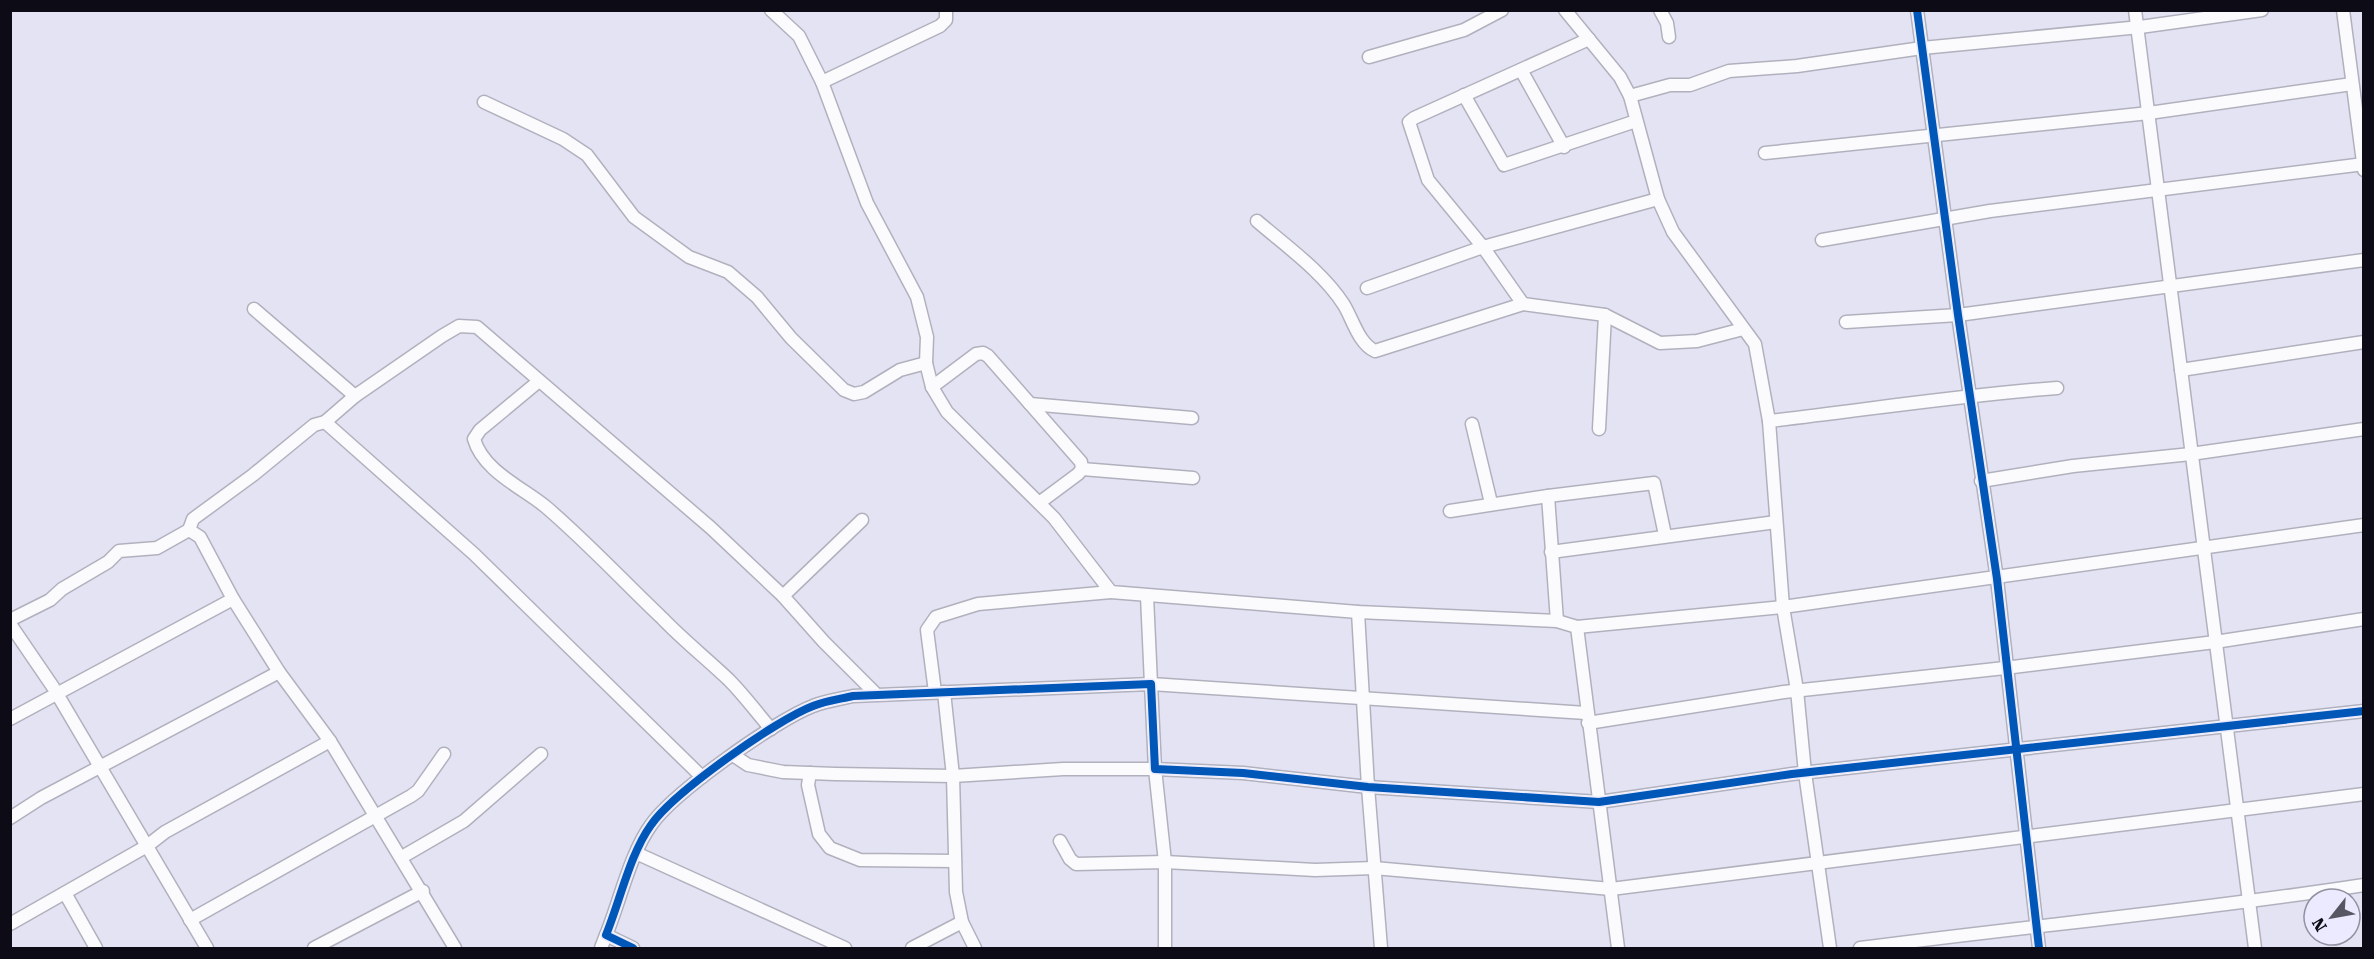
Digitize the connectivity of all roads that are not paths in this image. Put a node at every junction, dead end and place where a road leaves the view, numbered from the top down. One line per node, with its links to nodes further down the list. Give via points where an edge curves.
1 (771, 10): 16 (street, via 799,36)
2 (946, 10): 16 (street, via 946,20 940,26)
3 (1502, 10): 14 (street, via 1464,30)
4 (1565, 10): 12 (street)
5 (1660, 10): 11 (street)
6 (1917, 10): 13 (street)
7 (2134, 10): 10 (street)
8 (2262, 10): 10 (street)
9 (2343, 10): 17 (street)
10 (2137, 28): 13 (street); 21 (street)
11 (1669, 37)
12 (1588, 39): 15 (street); 19 (street, via 1620,77)
13 (1922, 48): 19 (street, via 1797,66 1729,71 1690,85 1670,85); 23 (street)
14 (1369, 57)
15 (1521, 69): 18 (street); 24 (street)
16 (822, 82): 44 (street, via 867,203 916,297 927,337)
17 (2352, 84): 21 (street); 26 (street)
18 (1464, 95): 24 (street, via 1504,165); 33 (street, via 1409,122 1428,180)
19 (1630, 96): 22 (street)
20 (484, 102): 44 (street, via 587,155 634,217 689,257 728,272 757,297 791,338 844,390 864,392 900,370)
21 (2149, 113): 23 (street); 28 (street)
22 (1636, 121): 24 (street); 29 (street)
23 (1934, 136): 25 (street); 30 (street)
24 (1564, 147)
25 (1766, 153)
26 (2363, 164): 27 (street); 28 (street)
27 (2364, 170)
28 (2158, 190): 30 (street); 35 (street)
29 (1658, 200): 33 (street); 42 (street, via 1673,232)
30 (1945, 218): 32 (street); 40 (street)
31 (1257, 221): 37 (street, via 1313,270 1343,304 1364,344 1375,351)
32 (1822, 240)
33 (1482, 248): 36 (street); 37 (street)
34 (2364, 260): 35 (street)
35 (2170, 285): 40 (street); 45 (street)
36 (1367, 288)
37 (1523, 304): 39 (street)
38 (254, 309): 50 (street)
39 (1605, 315): 42 (street, via 1660,343 1697,340); 56 (street)
40 (1958, 315): 41 (street); 49 (street)
41 (1846, 322)
42 (1743, 328): 53 (street, via 1755,344)
43 (2364, 342): 45 (street)
44 (926, 363): 47 (street)
45 (2181, 370): 58 (street)
46 (539, 381): 50 (street, via 477,327 459,326); 75 (street, via 711,528); 97 (street, via 480,430 474,439 476,447 506,478 609,563 662,619 731,682)
47 (932, 387): 51 (street, via 982,353); 63 (street, via 947,412)
48 (2057, 388): 49 (street)
49 (1971, 395): 53 (street); 61 (street)
50 (355, 396): 54 (street)
51 (1030, 404): 52 (street); 59 (street)
52 (1192, 418)
53 (1769, 421): 67 (street)
54 (325, 422): 69 (street, via 314,425 193,519); 108 (street, via 474,554)
55 (1472, 424): 64 (street)
56 (1599, 429)
57 (2364, 429): 58 (street)
58 (2191, 454): 61 (street, via 2073,466); 71 (street)
59 (1082, 469): 60 (street); 63 (street)
60 (1193, 478)
61 (1981, 481): 73 (street)
62 (1548, 496): 64 (street); 70 (street, via 1654,483); 72 (street)
63 (1039, 503): 74 (street)
64 (1491, 503): 65 (street)
65 (1450, 511)
66 (862, 520): 75 (street)
67 (1776, 522): 70 (street); 78 (street)
68 (2364, 525): 71 (street)
69 (189, 530): 77 (street, via 200,537); 82 (street, via 157,548 119,551 50,600)
70 (1665, 535): 72 (street)
71 (2203, 547): 73 (street); 84 (street)
72 (1551, 552): 81 (street)
73 (1997, 579): 78 (street); 85 (street)
74 (1112, 592): 76 (street); 90 (street, via 978,604 936,617 927,630)
75 (783, 596): 91 (street)
76 (1147, 596): 79 (street); 87 (street)
77 (233, 599): 86 (street); 89 (street)
78 (1784, 607): 83 (street); 88 (street)
79 (1358, 612): 81 (street); 92 (street)
80 (2364, 619): 84 (street)
81 (1557, 621): 83 (street)
82 (10, 622): 89 (street)
83 (1576, 627): 94 (street)
84 (2214, 642): 85 (street); 96 (street)
85 (2006, 668): 88 (street); 99 (street)
86 (279, 672): 98 (street); 103 (street)
87 (1151, 684): 90 (street); 92 (street); 104 (street)
88 (1797, 690): 94 (street); 106 (street)
89 (56, 692): 95 (street); 103 (street)
90 (940, 692): 91 (street); 107 (street)
91 (876, 694): 97 (street, via 812,706)
92 (1362, 697): 94 (street); 109 (street)
93 (2364, 711): 96 (street)
94 (1587, 718): 111 (street)
95 (10, 719)
96 (2225, 727): 99 (street); 112 (street)
97 (771, 729): 102 (street)
98 (330, 741): 113 (street); 117 (street, via 165,831)
99 (2017, 751): 106 (street); 115 (street)
100 (444, 754): 113 (street, via 418,791)
101 (541, 754): 119 (street, via 464,821)
102 (733, 755): 105 (street, via 748,765); 108 (street)
103 (101, 767): 114 (street); 117 (street)
104 (1155, 769): 107 (street, via 1063,769); 109 (street, via 1244,773); 121 (street)
105 (810, 773): 107 (street); 120 (street, via 808,785 819,834 830,848 860,860)
106 (1805, 773): 111 (street); 122 (street)
107 (953, 776): 120 (street)
108 (702, 777): 118 (street, via 652,823)
109 (1368, 787): 111 (street); 123 (street)
110 (2364, 794): 112 (street)
111 (1599, 802): 125 (street)
112 (2236, 810): 115 (street); 128 (street)
113 (377, 817): 119 (street); 129 (street)
114 (10, 818)
115 (2026, 835): 122 (street); 132 (street)
116 (1060, 841): 121 (street, via 1076,864)
117 (147, 846): 127 (street); 129 (street)
118 (636, 853): 133 (street); 140 (street)
119 (402, 857): 126 (street)
120 (955, 861): 130 (street)
121 (1165, 862): 123 (street, via 1315,870); 143 (street)
122 (1819, 863): 125 (street); 146 (street)
123 (1374, 868): 125 (street); 144 (street)
124 (2364, 885): 128 (street)
125 (1611, 889): 145 (street)
126 (423, 891): 136 (street); 137 (street)
127 (65, 893): 131 (street); 134 (street)
128 (2248, 903): 132 (street); 149 (street)
129 (190, 920): 135 (street)
130 (962, 922): 141 (street); 142 (street)
131 (10, 924)
132 (2036, 925): 147 (street); 148 (street)
133 (606, 935): 138 (street); 139 (street)
134 (96, 948)
135 (207, 948)
136 (314, 948)
137 (455, 948)
138 (601, 948)
139 (633, 948)
140 (845, 948)
141 (912, 948)
142 (975, 948)
143 (1165, 948)
144 (1381, 948)
145 (1618, 948)
146 (1830, 948)
147 (1860, 948)
148 (2039, 948)
149 (2255, 948)

